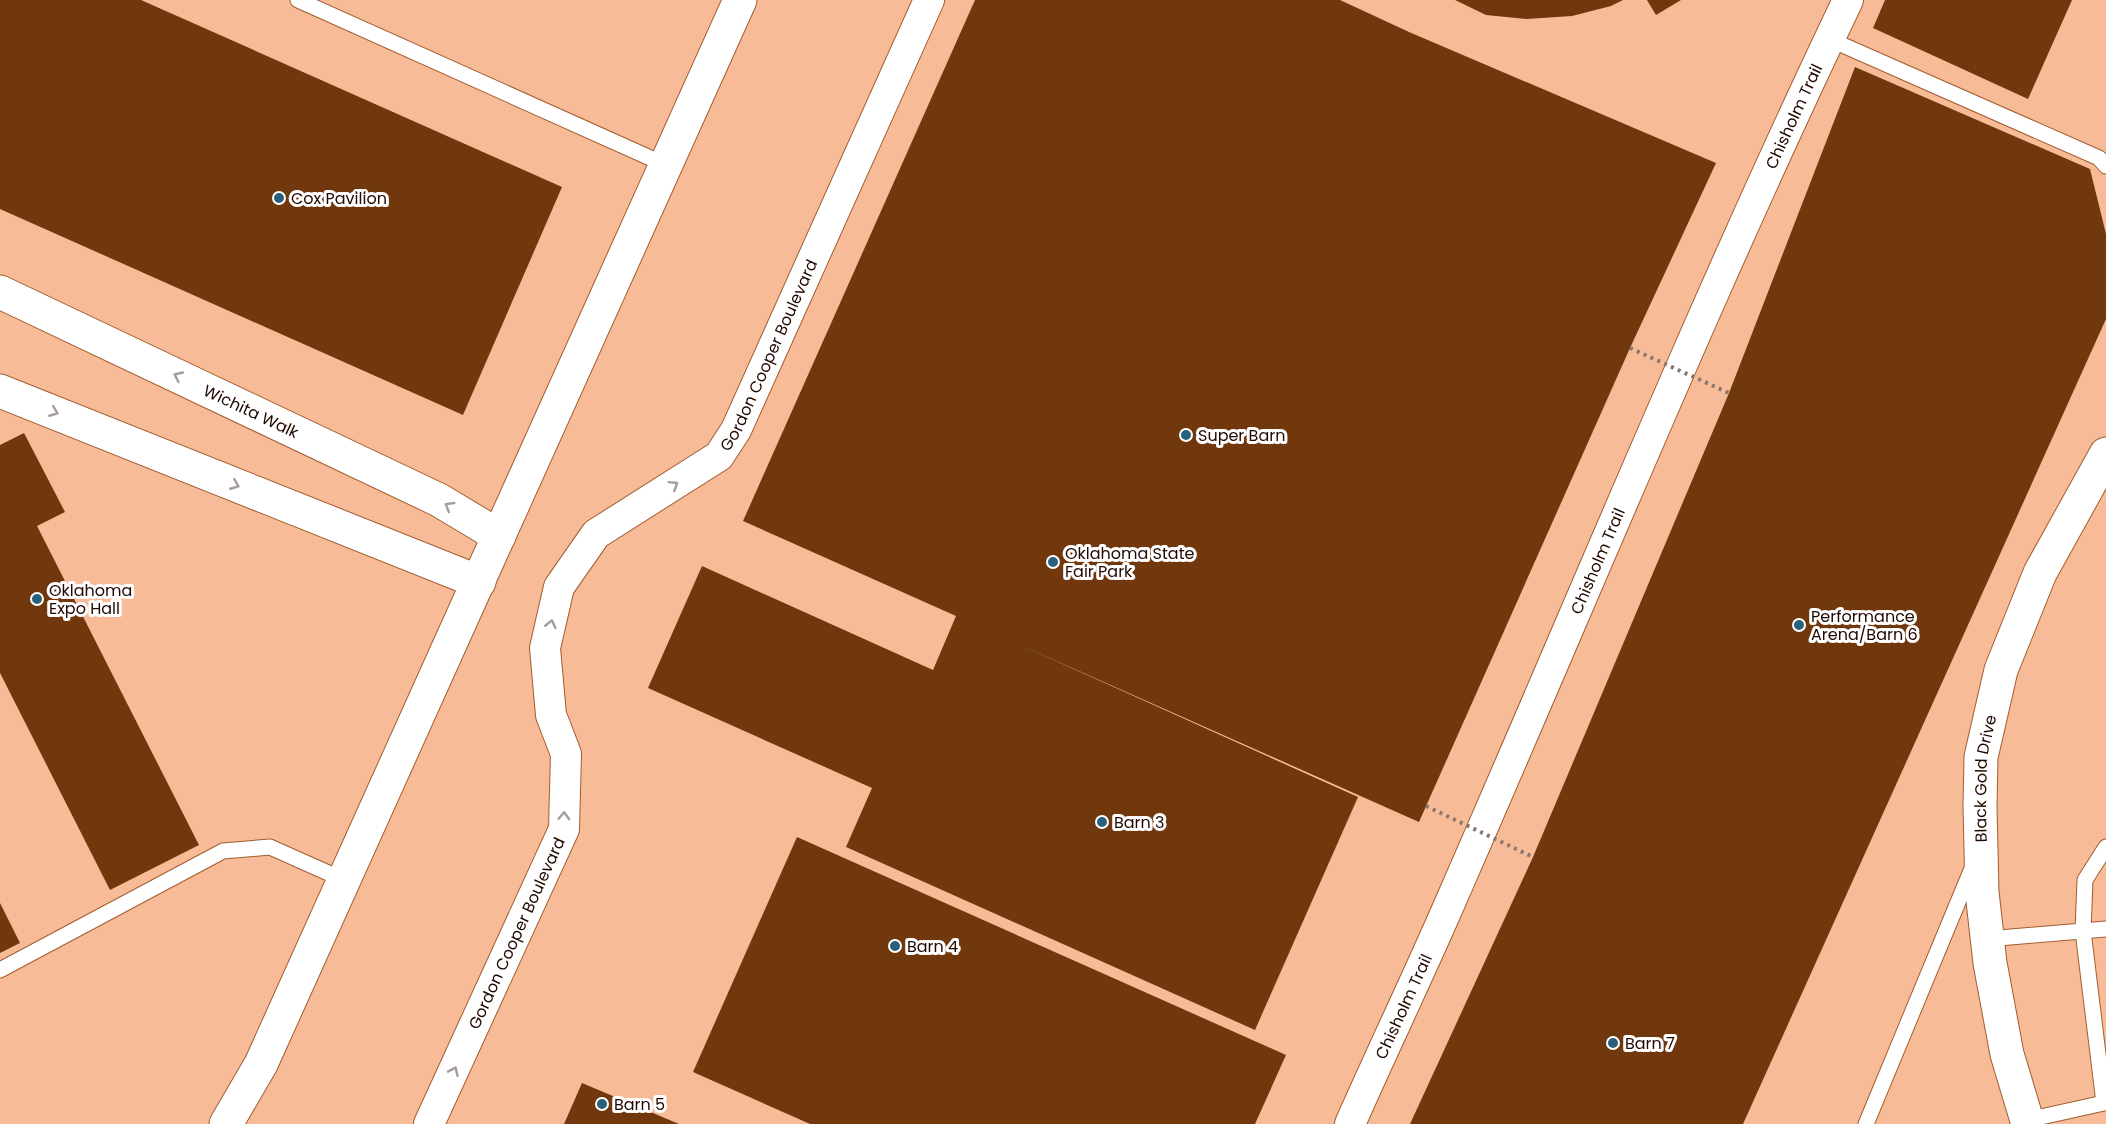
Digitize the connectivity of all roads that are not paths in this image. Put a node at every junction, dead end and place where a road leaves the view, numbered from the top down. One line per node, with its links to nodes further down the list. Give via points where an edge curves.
1 (298, 0): 6 (lane)
2 (740, 0): 6 (street)
3 (929, 0): 22 (street, Gordon Cooper Boulevard, one-way to 3, via 564,829 566,754 551,715 545,648 559,586 596,534 719,456 730,439)
4 (1848, 0): 5 (street, Chisholm Trail)
5 (1829, 39): 7 (lane, via 2099,158); 23 (street, Chisholm Trail)
6 (666, 165): 11 (street)
7 (2106, 166)
8 (0, 292): 11 (street, Wichita Walk, one-way to 8, via 440,500)
9 (0, 391): 12 (street, one-way to 12)
10 (2106, 453): 13 (street, Black Gold Drive, via 2040,573 2001,670 1981,757)
11 (499, 536): 12 (street)
12 (479, 582): 15 (street)
13 (1981, 847): 18 (street, Black Gold Drive); 24 (lane)
14 (2106, 848): 17 (lane, via 2085,880)
15 (344, 880): 19 (lane, via 270,847 223,851); 21 (street, via 261,1064)
16 (2106, 929): 17 (lane)
17 (2083, 931): 18 (lane); 20 (lane, via 2104,1103)
18 (1988, 939): 20 (street, Black Gold Drive, via 2007,1054)
19 (0, 970)
20 (2027, 1122)
21 (226, 1124)
22 (429, 1124)
23 (1350, 1124)
24 (1866, 1124)

